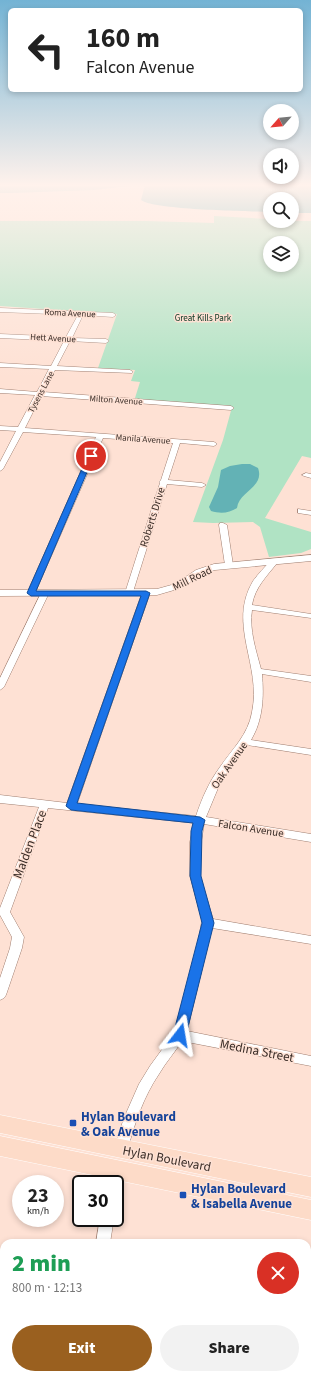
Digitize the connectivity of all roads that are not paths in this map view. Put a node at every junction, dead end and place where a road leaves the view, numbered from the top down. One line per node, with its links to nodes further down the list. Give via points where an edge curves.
1 (0, 309): 2 (street, Roma Avenue)
2 (81, 314): 3 (street, Roma Avenue); 5 (street, Tysens Lane)
3 (113, 315)
4 (0, 336): 5 (street, Hett Avenue)
5 (68, 339): 6 (street, Hett Avenue); 8 (street, Tysens Lane)
6 (106, 342)
7 (0, 365): 8 (street)
8 (54, 368): 9 (street); 11 (street, Tysens Lane)
9 (130, 372)
10 (0, 391): 11 (street, Milton Avenue)
11 (40, 394): 12 (street, Milton Avenue); 14 (street, Tysens Lane)
12 (231, 408)
13 (0, 428): 14 (street, Manila Avenue)
14 (21, 430): 15 (street, Manila Avenue); 18 (street, Tysens Lane)
15 (100, 436): 16 (street, Manila Avenue); 28 (street)
16 (177, 442): 17 (street, Manila Avenue); 19 (street, Roberts Drive)
17 (214, 444)
18 (0, 467)
19 (163, 482): 20 (street); 31 (street, Roberts Drive)
20 (202, 485)
21 (301, 511): 22 (street)
22 (311, 513)
23 (223, 525): 26 (street)
24 (309, 558): 25 (street, Mill Road)
25 (274, 562): 26 (street, Mill Road); 32 (street, Oak Avenue, via 257,582)
26 (228, 565): 30 (street, Mill Road, via 206,569 178,586)
27 (0, 593): 28 (street, Mill Road)
28 (31, 593): 29 (street, Mill Road)
29 (45, 593): 31 (street, Mill Road); 36 (street)
30 (146, 593): 31 (street, Mill Road); 41 (street)
31 (129, 594)
32 (247, 607): 33 (street); 34 (street, Oak Avenue, via 246,631)
33 (311, 616)
34 (257, 671): 35 (street); 37 (street, Oak Avenue, via 257,710)
35 (311, 678)
36 (0, 687)
37 (246, 742): 38 (street); 42 (street, Oak Avenue, via 214,784)
38 (311, 752)
39 (0, 799): 40 (street, Falcon Avenue)
40 (44, 803): 41 (street, Falcon Avenue); 44 (street, Malden Place)
41 (71, 806): 42 (street, Falcon Avenue)
42 (200, 820): 43 (street, Falcon Avenue); 45 (street, Oak Avenue, via 196,831 196,876)
43 (311, 838)
44 (2, 912): 47 (street, Malden Place, via 18,937)
45 (208, 923): 46 (street); 48 (street, Oak Avenue)
46 (311, 940)
47 (0, 996)
48 (180, 1035): 49 (street, Medina Street); 52 (street, Oak Avenue, via 153,1072 140,1096 126,1128)
49 (311, 1060)
50 (0, 1124): 52 (main road, Hylan Boulevard)
51 (0, 1146): 53 (main road, Hylan Boulevard)
52 (121, 1148): 55 (main road, Hylan Boulevard)
53 (109, 1175)
54 (124, 1178): 56 (main road, Hylan Boulevard)
55 (311, 1187)
56 (311, 1210)
57 (105, 1227): 58 (street)
58 (103, 1239)

